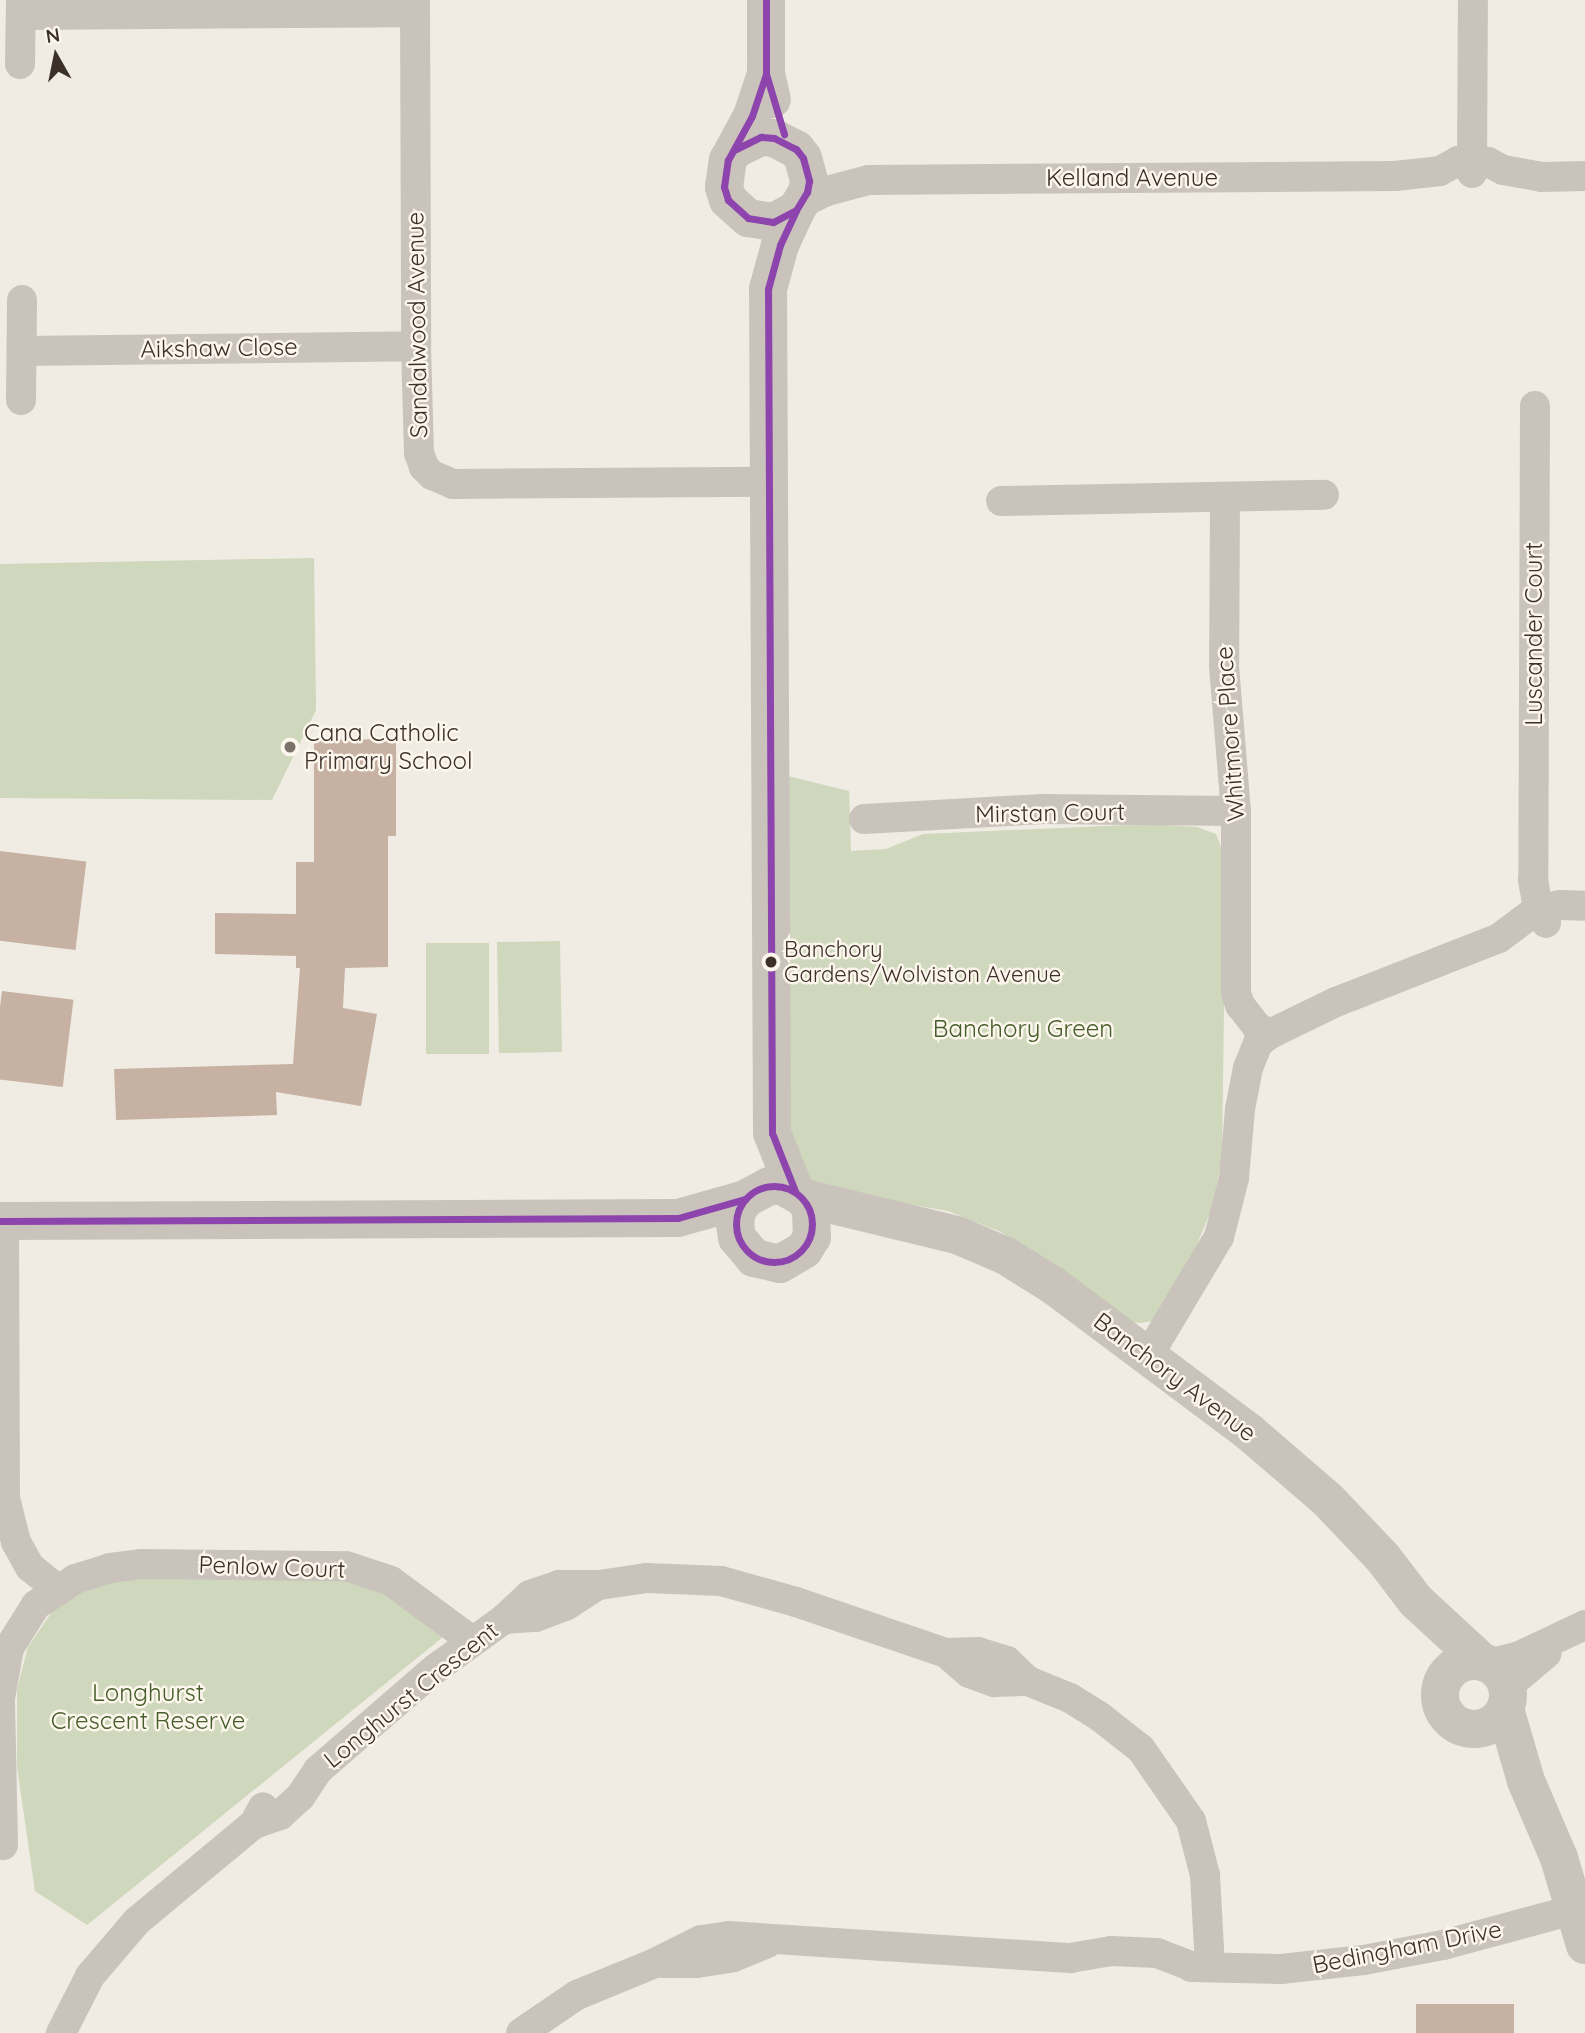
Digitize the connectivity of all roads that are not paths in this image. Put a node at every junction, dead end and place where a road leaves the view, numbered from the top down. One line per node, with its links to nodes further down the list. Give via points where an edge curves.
1 (766, 0): 6 (street)
2 (1473, 0): 9 (street)
3 (415, 6): 4 (street); 16 (street, Sandalwood Avenue)
4 (21, 8): 5 (street)
5 (20, 64)
6 (766, 74): 7 (street, via 776,114); 8 (street)
7 (792, 145): 8 (street, via 761,137); 11 (street, Kelland Avenue, via 828,169); 12 (street, via 803,158 809,181)
8 (736, 149): 13 (street, via 723,173 724,187)
9 (1472, 166): 10 (street, via 1502,185 1541,177); 11 (street, Kelland Avenue, via 1443,184 1421,185 1395,176)
10 (1585, 176)
11 (869, 180): 12 (street, Kelland Avenue, via 827,191)
12 (799, 207): 13 (street, via 785,218 760,222); 14 (street, via 780,245)
13 (737, 211): 14 (street, via 755,245)
14 (768, 289): 20 (street)
15 (22, 300): 17 (street)
16 (416, 346): 17 (street, Aikshaw Close); 20 (street, Sandalwood Avenue, via 419,453 424,467 441,480 453,484)
17 (22, 351): 18 (street)
18 (21, 400)
19 (1535, 406): 27 (street, Luscander Court, via 1533,880)
20 (770, 482): 30 (street)
21 (1325, 495): 22 (street)
22 (1225, 497): 23 (street); 24 (street, Whitmore Place, via 1224,666)
23 (1001, 501)
24 (1236, 811): 25 (street, Mirstan Court, via 1043,809); 29 (street, Whitmore Place, via 1235,972)
25 (864, 817)
26 (1585, 906): 27 (street)
27 (1545, 913): 28 (street); 29 (street, via 1505,948 1458,956)
28 (1585, 919)
29 (1264, 1027): 38 (street, via 1252,1054 1240,1109 1234,1178 1219,1237)
30 (772, 1133): 31 (street); 32 (street)
31 (799, 1195): 32 (street, via 782,1186 768,1186); 34 (street, Banchory Avenue); 37 (street, via 814,1223)
32 (747, 1196): 33 (street); 36 (street, via 735,1224)
33 (678, 1218): 35 (street); 36 (street)
34 (890, 1220): 37 (street); 38 (street, Banchory Avenue, via 957,1235 1006,1256)
35 (2, 1221): 39 (street, via 5,1498 16,1542 30,1567)
36 (744, 1250): 37 (street, via 754,1258 780,1264)
37 (804, 1251)
38 (1148, 1356): 40 (street, Banchory Avenue, via 1249,1432 1328,1500)
39 (58, 1590): 42 (street, Penlow Court, via 75,1579 110,1568 141,1564 346,1566 391,1581); 47 (street, Penlow Court, via 36,1605 9,1648 0,1698)
40 (1416, 1601): 43 (street, Banchory Avenue); 44 (street, Banchory Avenue)
41 (1580, 1628): 43 (street)
42 (471, 1640): 50 (street, Longhurst Crescent, via 504,1619 536,1617 567,1605 598,1585 647,1578 721,1581 946,1653 969,1673 995,1682 1028,1681 1070,1698 1141,1749 1191,1821 1205,1875); 51 (street, Longhurst Crescent, via 318,1770 288,1783 267,1799 254,1824 137,1921 90,1976)
43 (1496, 1680): 44 (street, via 1472,1661 1454,1668); 45 (street, via 1490,1726); 46 (street)
44 (1443, 1683): 45 (street, via 1445,1712)
45 (1468, 1729): 46 (street)
46 (1526, 1781): 48 (street)
47 (3, 1845)
48 (1576, 1909): 49 (street); 50 (street, Bedingham Drive, via 1443,1945 1364,1960 1281,1969)
49 (1585, 1945)
50 (1202, 1967): 52 (street, Bedingham Drive, via 1157,1974 1111,1972 1070,1958 772,1941 733,1957 655,1963 577,1995)
51 (61, 2033)
52 (521, 2033)

